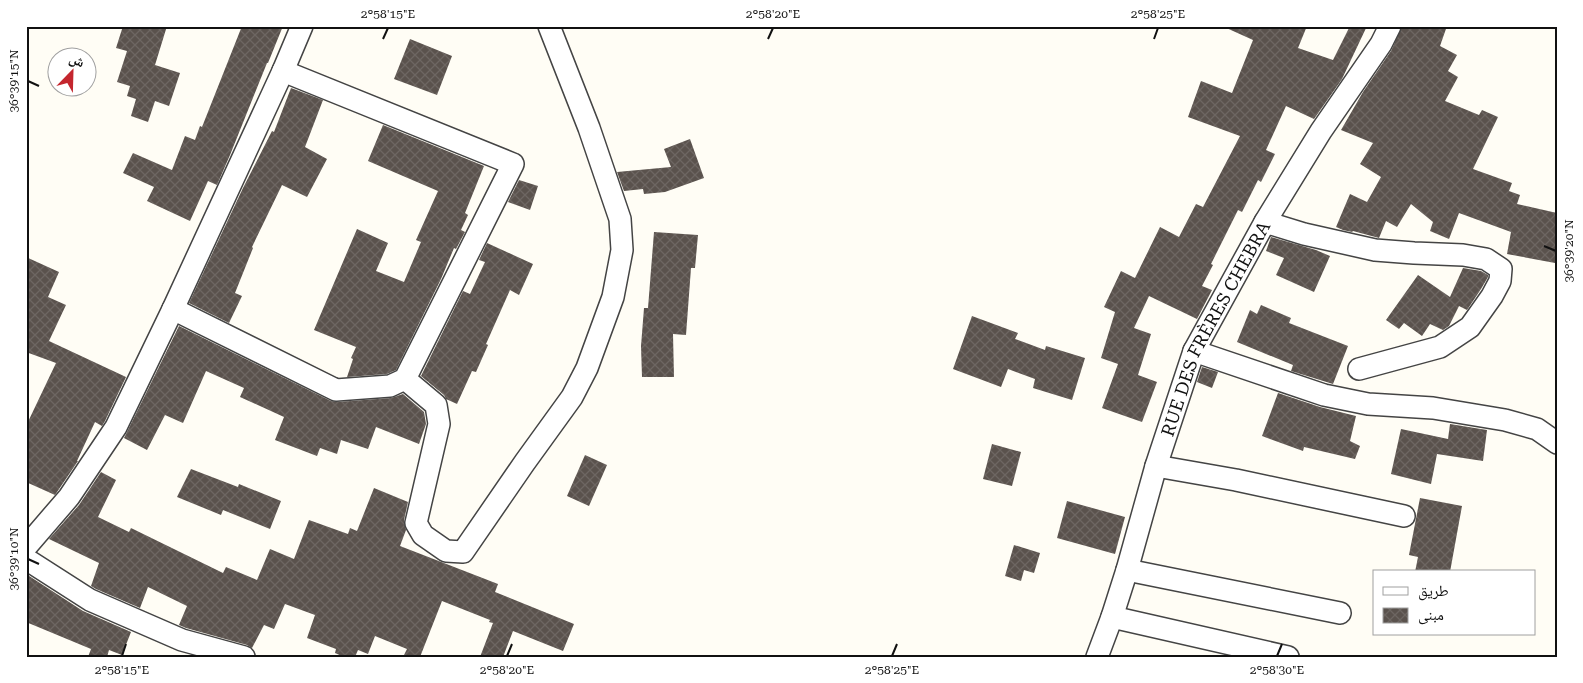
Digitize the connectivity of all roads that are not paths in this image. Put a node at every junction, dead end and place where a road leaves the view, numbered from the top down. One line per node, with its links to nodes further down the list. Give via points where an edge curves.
1 (302, 26): 4 (street)
2 (549, 26): 9 (street, via 620,219 622,250 613,297 587,368 572,397 463,552 446,551 423,534 416,523 439,424 436,405)
3 (1390, 26): 5 (street, RUE DES FRÈRES CHEBRA)
4 (283, 71): 6 (street); 9 (street, via 513,164)
5 (1265, 222): 7 (street, RUE DES FRÈRES CHEBRA); 8 (street, via 1375,250 1486,259 1501,269 1500,281 1492,296 1470,327 1440,347)
6 (173, 309): 9 (street, via 336,390 390,386); 13 (street, via 116,426 69,497)
7 (1194, 351): 10 (street, via 1324,395 1368,404 1433,408 1505,420 1537,429); 11 (street, RUE DES FRÈRES CHEBRA)
8 (1359, 369)
9 (405, 379)
10 (1557, 443)
11 (1156, 466): 12 (street); 15 (street, RUE DES FRÈRES CHEBRA)
12 (1404, 516)
13 (26, 547)
14 (26, 559): 18 (street, via 90,600 182,640)
15 (1127, 570): 16 (street); 17 (street, RUE DES FRÈRES CHEBRA)
16 (1340, 614)
17 (1112, 617): 19 (street, RUE DES FRÈRES CHEBRA); 20 (street)
18 (244, 657)
19 (1097, 657)
20 (1288, 657)

